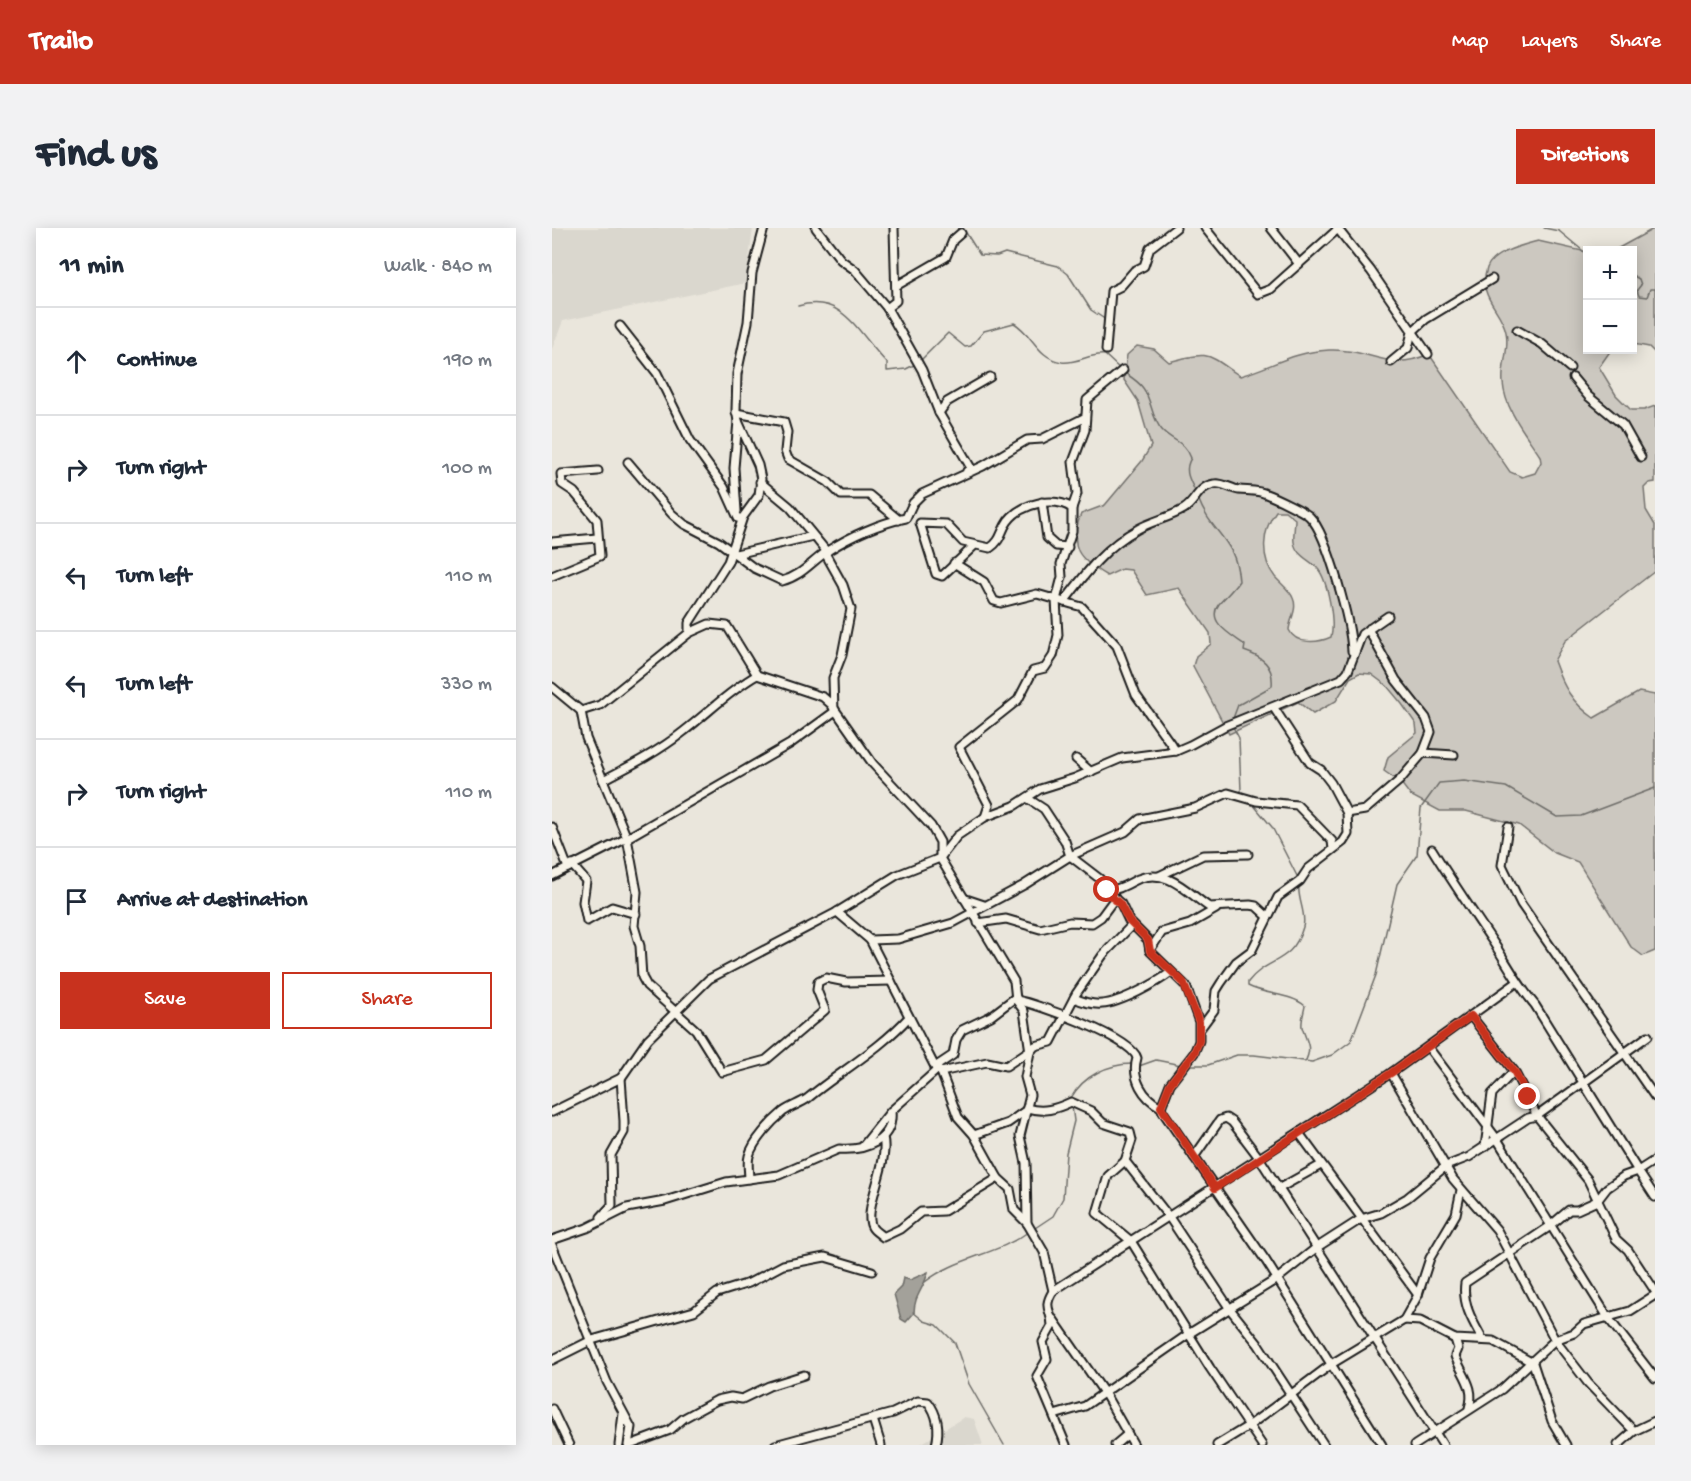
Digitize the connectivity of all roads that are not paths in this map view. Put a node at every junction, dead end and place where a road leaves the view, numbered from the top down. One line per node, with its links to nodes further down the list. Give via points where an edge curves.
1 (764, 228): 23 (street, via 752,273)
2 (816, 228): 12 (street)
3 (894, 228): 11 (street)
4 (1176, 228): 16 (street, via 1149,248 1141,268 1111,291)
5 (1205, 228): 9 (street, via 1244,274 1255,294 1271,288)
6 (1271, 228): 9 (street)
7 (1338, 229): 9 (street); 15 (street)
8 (961, 233): 11 (street, via 953,240 946,257)
9 (1299, 264)
10 (1492, 279): 15 (street, via 1426,319)
11 (896, 286): 12 (street, via 896,301)
12 (887, 308): 24 (street, via 922,370)
13 (620, 326): 34 (street, via 657,373 690,440 724,487)
14 (1517, 330): 19 (street, via 1542,344)
15 (1412, 332): 17 (street); 18 (street, via 1408,348)
16 (1106, 350)
17 (1428, 354)
18 (1391, 363)
19 (1570, 368)
20 (1123, 370): 25 (street, via 1087,400)
21 (990, 377): 24 (street, via 947,402)
22 (1573, 378): 27 (street, via 1623,425)
23 (736, 413): 26 (street); 35 (street, via 784,422 788,459 828,482 841,495 869,495)
24 (939, 413): 32 (street, via 971,468)
25 (1084, 418): 32 (street, via 1042,439 1027,440 922,494); 33 (street, via 1085,430 1073,462 1077,494)
26 (738, 421): 30 (street, via 755,454); 34 (street, via 734,468)
27 (1641, 457)
28 (628, 462): 43 (street, via 672,514)
29 (598, 471): 38 (street, via 561,474 562,484 580,498 597,520)
30 (760, 482): 36 (street, via 759,495); 37 (street, via 790,507)
31 (1041, 502): 33 (street, via 1064,503); 40 (street, via 1026,507 1008,521 1000,541 990,548); 41 (street, via 1047,538 1056,546)
32 (913, 503): 35 (street, via 906,518)
33 (1072, 508): 41 (street)
34 (738, 518): 36 (street)
35 (898, 520): 42 (street, via 849,538)
36 (738, 528): 43 (street)
37 (813, 536): 42 (street); 43 (street)
38 (597, 538): 39 (street); 45 (street, via 600,556)
39 (552, 542)
40 (974, 546): 44 (street); 44 (street, via 963,543 946,524 920,523 936,574 947,574)
41 (1068, 547): 46 (street, via 1061,564)
42 (826, 552): 43 (street, via 806,570 782,581); 56 (street, via 851,609 833,678)
43 (734, 553): 50 (street, via 689,623)
44 (954, 563): 46 (street, via 984,582 994,601 1001,603 1037,594)
45 (552, 576)
46 (1056, 600): 47 (street); 65 (street, via 1058,635 1053,656 1045,668 1033,671 1018,700 959,747 989,805)
47 (1064, 602): 51 (street, via 1090,567 1112,547 1138,529 1186,508 1196,493 1218,483 1234,490 1265,493 1311,518 1322,537 1345,611 1352,637); 57 (street, via 1082,607 1117,646 1136,695)
48 (1388, 616): 49 (street)
49 (1368, 629): 51 (street, via 1357,642); 58 (street, via 1382,658 1430,724)
50 (689, 633): 52 (street, via 709,624 727,626); 55 (street, via 600,705)
51 (1352, 657): 54 (street, via 1341,679)
52 (757, 675): 56 (street, via 823,698); 62 (street, via 730,690 662,747)
53 (552, 687): 55 (street)
54 (1274, 708): 57 (street, via 1225,726); 64 (street, via 1310,763 1332,783)
55 (581, 711): 62 (street, via 586,738)
56 (834, 712): 68 (street, via 808,733); 73 (street, via 873,764 931,826 940,842)
57 (1176, 751): 61 (street, via 1122,758)
58 (1423, 753): 59 (street); 64 (street, via 1409,772 1373,804 1360,812)
59 (1454, 755)
60 (1076, 759): 61 (street)
61 (1091, 772): 63 (street, via 1040,789)
62 (603, 780): 68 (street)
63 (1027, 798): 65 (street, via 1002,813); 72 (street, via 1044,809)
64 (1347, 813): 69 (street, via 1348,834)
65 (985, 817): 73 (street, via 957,836)
66 (1508, 826): 103 (street, via 1502,866 1532,920)
67 (552, 827): 74 (street)
68 (627, 838): 74 (street); 84 (street, via 638,892)
69 (1333, 849): 72 (street, via 1332,841 1298,806 1228,794 1195,808 1140,819 1125,832); 85 (street, via 1278,897)
70 (1432, 849): 92 (street)
71 (1248, 854): 76 (street, via 1203,855)
72 (1070, 856): 77 (street, via 1100,879); 80 (street)
73 (940, 858): 78 (street); 82 (street, via 897,875)
74 (570, 867): 75 (street); 84 (street, via 586,881 583,902 587,921 612,907)
75 (552, 876)
76 (1159, 876): 77 (street, via 1142,878 1113,890); 81 (street, via 1186,886 1203,903)
77 (1102, 888): 79 (street)
78 (963, 898): 80 (street); 83 (street)
79 (1115, 898): 86 (street, via 1092,923 1070,922 1040,929 1006,920); 87 (street)
80 (984, 904): 83 (street)
81 (1216, 909): 85 (street, via 1250,905); 89 (street, via 1190,924 1162,932)
82 (837, 912): 88 (street); 95 (street, via 717,974 697,988)
83 (971, 912): 86 (street); 88 (street, via 944,926 898,939)
84 (636, 914): 95 (street, via 634,926 642,978)
85 (1267, 916): 99 (street, via 1252,950 1236,962 1216,991 1214,1010)
86 (978, 923): 94 (street, via 1014,981)
87 (1132, 925): 89 (street, via 1148,940); 93 (street, via 1103,955)
88 (870, 940): 91 (street)
89 (1150, 951): 90 (street)
90 (1171, 972): 93 (street, via 1108,1003 1092,1004); 99 (street, via 1186,986 1199,1022)
91 (891, 981): 95 (street, via 846,982 826,978 818,982 825,1010 766,1060 722,1072 696,1030); 98 (street)
92 (1516, 983): 97 (street); 108 (street, via 1535,1005)
93 (1074, 998): 96 (street)
94 (1016, 999): 96 (street); 102 (street, via 1024,1011); 104 (street, via 962,1030 953,1055)
95 (675, 1013): 107 (street, via 641,1047)
96 (1063, 1016): 102 (street, via 1051,1042); 110 (street, via 1115,1037 1136,1051 1140,1087 1151,1102)
97 (1471, 1016): 101 (street); 105 (street)
98 (909, 1017): 104 (street); 130 (street, via 806,1100 784,1111 749,1155)
99 (1198, 1032): 110 (street, via 1194,1053 1170,1084)
100 (1648, 1036): 103 (street)
101 (1428, 1047): 106 (street); 115 (street)
102 (1030, 1051): 104 (street, via 1006,1066 987,1062); 111 (street, via 1026,1072 1030,1095)
103 (1624, 1052): 108 (street); 109 (street)
104 (938, 1070): 113 (street); 117 (street, via 958,1117)
105 (1514, 1071): 114 (street); 115 (street, via 1492,1094)
106 (1391, 1073): 116 (street); 127 (street)
107 (621, 1078): 112 (street); 138 (street, via 624,1121 621,1138 611,1155 612,1206)
108 (1582, 1081): 114 (street); 128 (street)
109 (1655, 1097)
110 (1161, 1107): 122 (street)
111 (1026, 1109): 117 (street, via 1008,1123); 125 (street, via 1039,1111 1071,1102 1103,1123 1126,1129 1132,1140); 139 (street, via 1020,1136 1026,1163)
112 (552, 1110)
113 (891, 1111): 118 (street, via 892,1122); 120 (street)
114 (1537, 1116): 119 (street); 135 (street, via 1588,1180)
115 (1488, 1127): 119 (street); 121 (street)
116 (1299, 1133): 123 (street); 126 (street)
117 (974, 1135): 129 (street)
118 (883, 1137): 120 (street, via 878,1143); 129 (street, via 885,1158 870,1215 872,1227 883,1237 921,1212 944,1211)
119 (1497, 1139): 121 (street); 140 (street)
120 (863, 1146): 130 (street, via 823,1154 779,1176)
121 (1485, 1147): 127 (street)
122 (1194, 1157): 123 (street, via 1220,1120 1226,1118); 131 (street)
123 (1260, 1159): 131 (street); 132 (street)
124 (1655, 1160): 128 (street)
125 (1125, 1161): 136 (street); 142 (street, via 1108,1176 1097,1214)
126 (1322, 1165): 132 (street); 137 (street)
127 (1446, 1166): 133 (street); 137 (street, via 1407,1198)
128 (1638, 1172): 134 (street); 135 (street, via 1623,1176)
129 (998, 1178): 139 (street, via 1010,1190 1014,1210)
130 (749, 1179): 138 (street, via 627,1208)
131 (1215, 1188): 136 (street); 147 (street)
132 (1278, 1189): 144 (street)
133 (1461, 1190): 145 (street, via 1497,1230); 150 (street, via 1456,1214 1430,1258)
134 (1655, 1197)
135 (1597, 1201): 140 (street, via 1569,1210); 149 (street, via 1616,1239 1628,1250)
136 (1169, 1217): 142 (street); 151 (street)
137 (1361, 1219): 144 (street); 150 (street)
138 (595, 1223): 141 (street)
139 (1028, 1223): 148 (street, via 1044,1252)
140 (1549, 1227): 145 (street); 153 (street)
141 (552, 1240)
142 (1131, 1241): 148 (street); 155 (street)
143 (552, 1245): 160 (street)
144 (1316, 1248): 147 (street); 156 (street)
145 (1509, 1255): 158 (street, via 1465,1283 1463,1294 1468,1312); 159 (street)
146 (872, 1271): 160 (street, via 825,1257 784,1264 749,1283 717,1293 694,1311)
147 (1277, 1280): 151 (street); 162 (street)
148 (1053, 1291): 152 (street, via 1047,1300)
149 (1655, 1293): 153 (street, via 1630,1311)
150 (1418, 1295): 154 (street)
151 (1230, 1309): 155 (street); 166 (street)
152 (1047, 1310): 167 (street); 171 (street, via 1053,1326 1043,1342 1047,1359 1037,1376)
153 (1609, 1318): 159 (street, via 1584,1324 1574,1333); 165 (street)
154 (1404, 1320): 156 (street); 157 (street, via 1420,1322)
155 (1190, 1333): 167 (street); 174 (street)
156 (1374, 1338): 162 (street); 177 (street)
157 (1455, 1339): 158 (street); 168 (street, via 1455,1356 1471,1387)
158 (1483, 1340): 163 (street, via 1493,1341)
159 (1555, 1340): 163 (street); 175 (street, via 1588,1383)
160 (592, 1341): 161 (street); 170 (street)
161 (552, 1360)
162 (1333, 1363): 166 (street); 190 (street)
163 (1533, 1363): 168 (street, via 1502,1389); 193 (street, via 1552,1421)
164 (804, 1375): 180 (street, via 742,1399 717,1400 670,1430)
165 (1655, 1378)
166 (1290, 1393): 174 (street); 189 (street)
167 (1105, 1394): 171 (street, via 1074,1412); 176 (street)
168 (1469, 1408): 177 (street, via 1461,1418)
169 (552, 1409): 178 (street)
170 (623, 1414): 179 (street); 180 (street, via 631,1427)
171 (1054, 1415): 184 (street)
172 (873, 1419): 181 (street); 182 (street); 183 (street, via 918,1401 928,1402 935,1411 939,1433)
173 (1655, 1421): 175 (street)
174 (1250, 1425): 187 (street); 188 (street)
175 (1634, 1431): 194 (street)
176 (1128, 1434): 185 (street); 186 (street)
177 (1435, 1434): 191 (street); 192 (street)
178 (569, 1445)
179 (619, 1445)
180 (629, 1445)
181 (775, 1445)
182 (881, 1445)
183 (936, 1445)
184 (1066, 1445)
185 (1116, 1445)
186 (1134, 1445)
187 (1217, 1445)
188 (1263, 1445)
189 (1324, 1445)
190 (1382, 1445)
191 (1415, 1445)
192 (1443, 1445)
193 (1566, 1445)
194 (1618, 1445)

